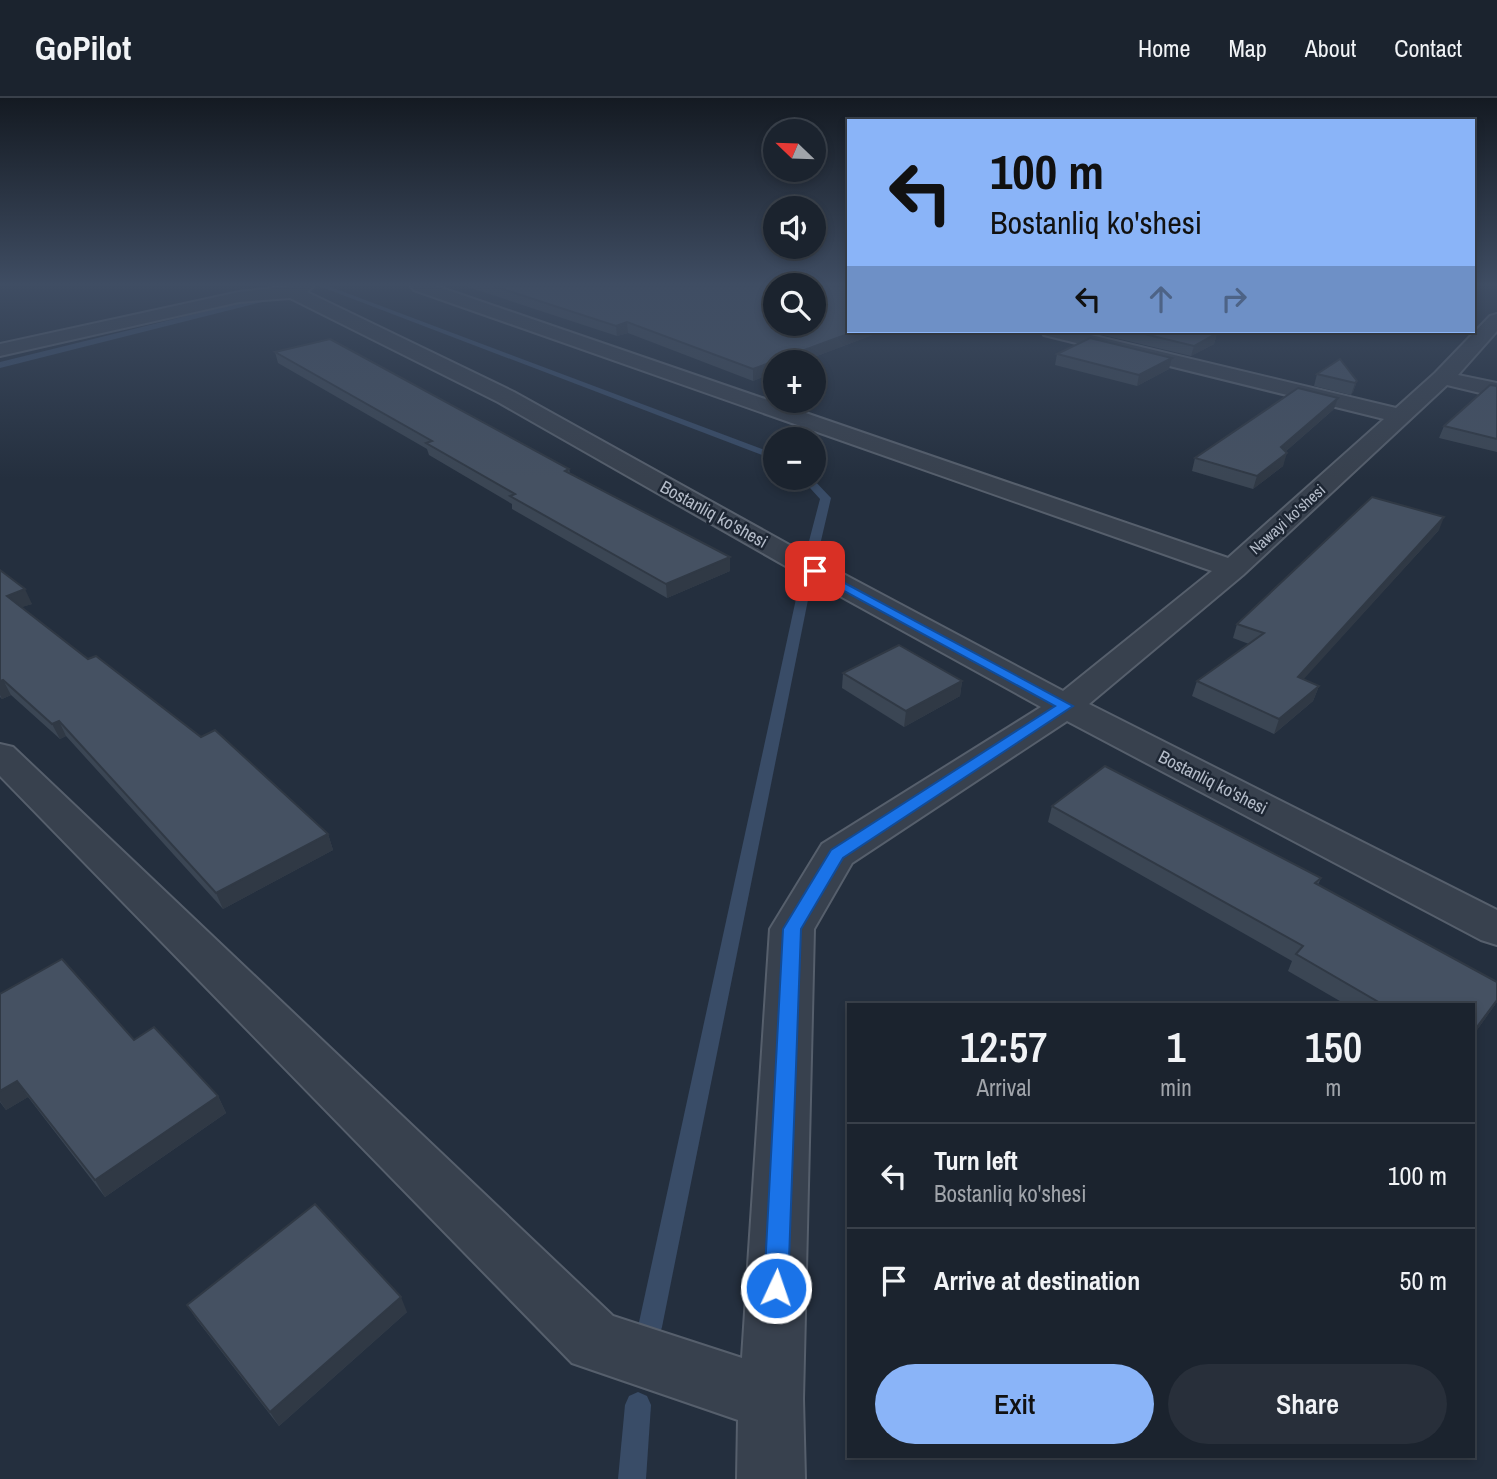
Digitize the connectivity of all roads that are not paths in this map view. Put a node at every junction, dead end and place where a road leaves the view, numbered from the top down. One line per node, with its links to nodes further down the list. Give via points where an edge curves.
1 (415, 350): 9 (street, Bostanliq ko'shesi)
2 (605, 350): 8 (street)
3 (1131, 350): 7 (street)
4 (1464, 350): 5 (street, Nawayi ko'shesi)
5 (1443, 378): 6 (street); 7 (street, Nawayi ko'shesi)
6 (1497, 390)
7 (1400, 416): 8 (street, Nawayi ko'shesi)
8 (1233, 569): 9 (street, Nawayi ko'shesi)
9 (1066, 706): 11 (street, Bostanliq ko'shesi); 12 (street, Nawayi ko'shesi, via 837,854 792,929)
10 (0, 755): 12 (street, via 594,1341)
11 (1497, 929)
12 (771, 1399): 13 (street, Nawayi ko'shesi)
13 (771, 1479)

